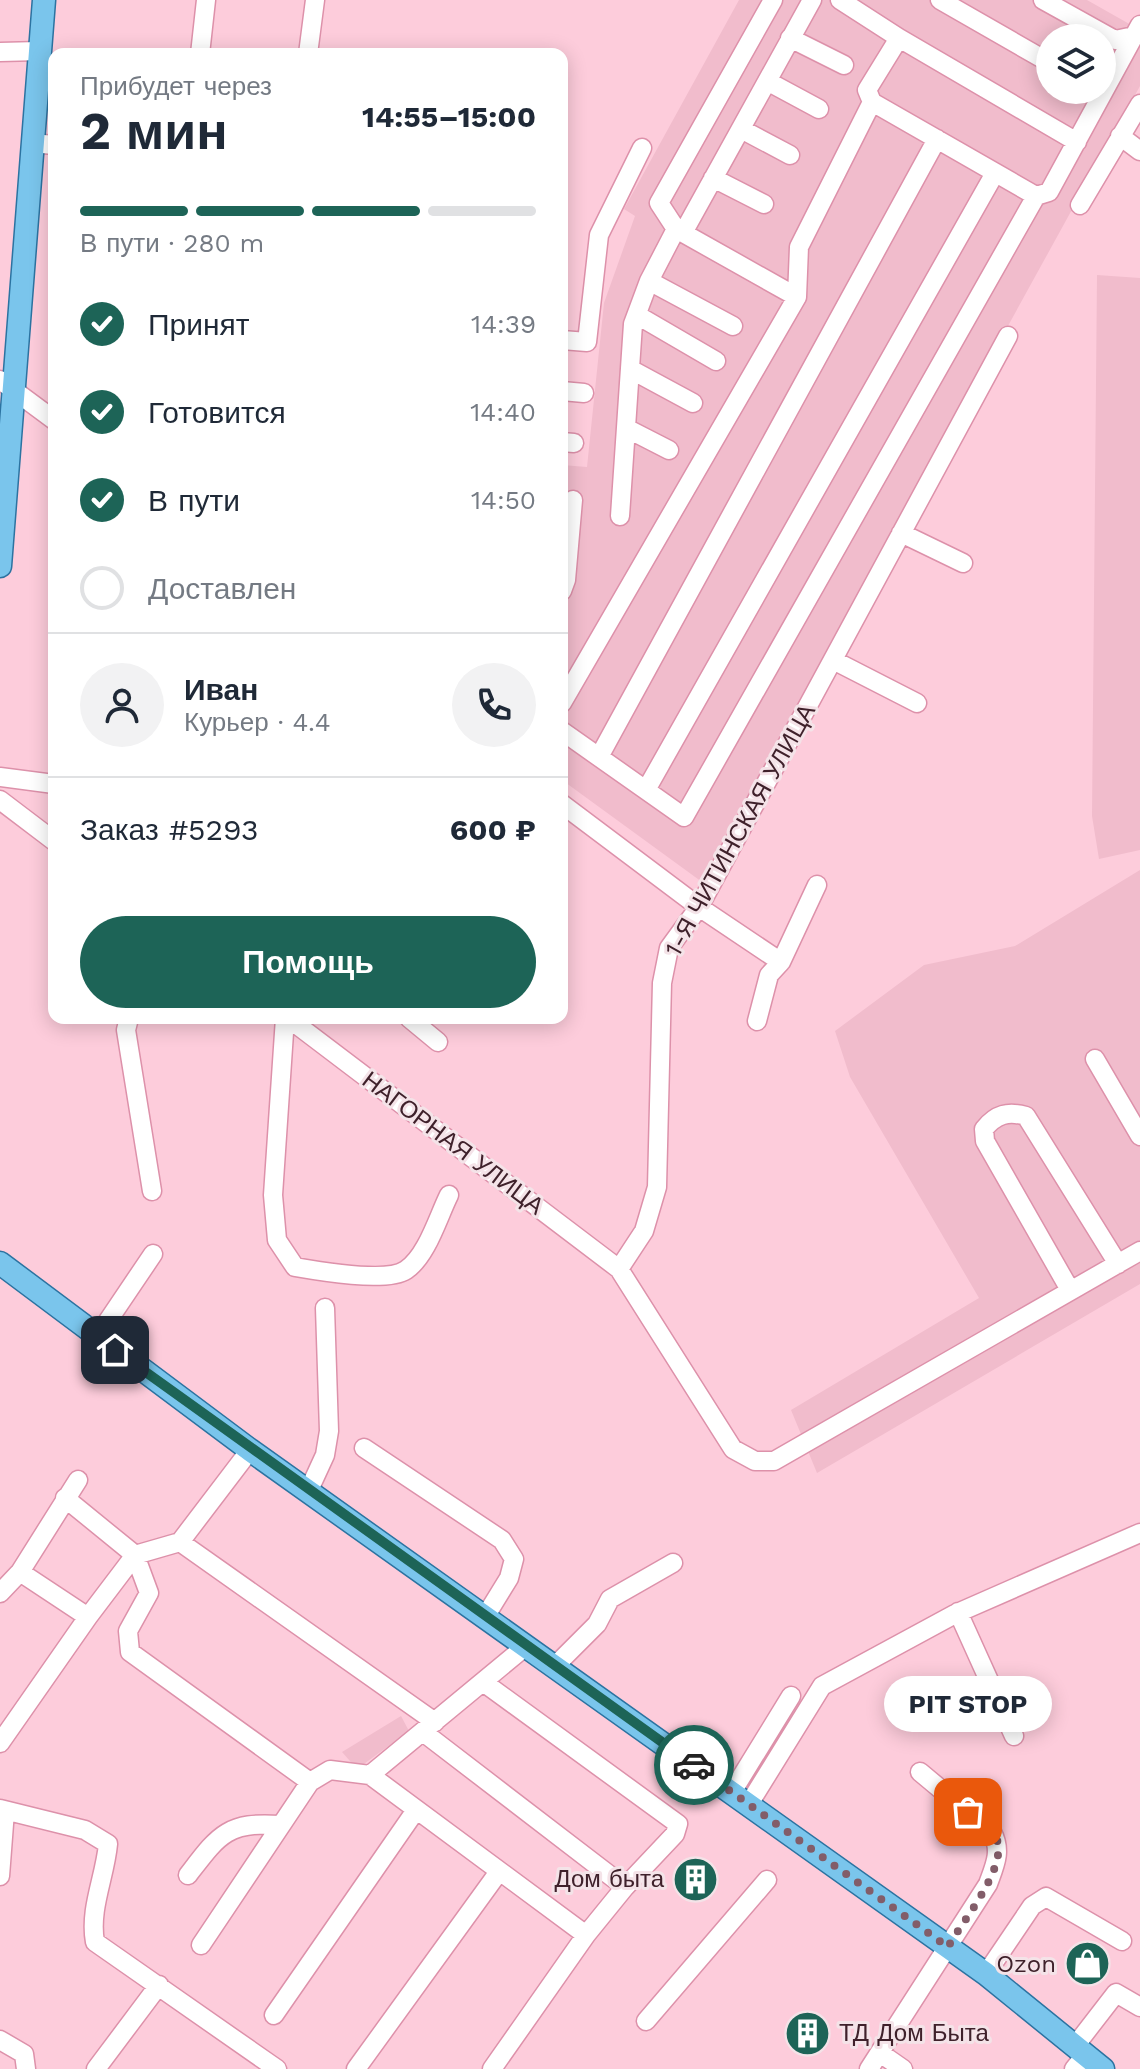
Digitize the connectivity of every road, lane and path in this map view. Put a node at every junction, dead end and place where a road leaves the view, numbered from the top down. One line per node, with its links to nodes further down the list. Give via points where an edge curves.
1 (44, 0): 14 (main road)
2 (206, 0): 12 (street)
3 (315, 0): 13 (street)
4 (773, 0): 37 (street, via 659,203)
5 (812, 0): 10 (street)
6 (840, 0): 11 (street)
7 (940, 0): 16 (street)
8 (1043, 0): 9 (street, via 1115,40)
9 (1137, 31): 18 (street)
10 (790, 38): 17 (street); 19 (street)
11 (899, 38): 20 (street, via 867,90); 27 (street)
12 (201, 48)
13 (309, 48)
14 (39, 51): 15 (street); 28 (main road)
15 (0, 52)
16 (1036, 55)
17 (844, 65)
18 (1116, 66)
19 (767, 81): 23 (street); 24 (street)
20 (872, 102): 26 (street); 39 (street, via 799,247)
21 (1094, 104): 27 (street)
22 (1140, 104): 25 (street)
23 (819, 109)
24 (741, 129): 31 (street); 33 (street)
25 (1120, 136): 30 (street); 36 (street)
26 (937, 139): 32 (street); 64 (street)
27 (1077, 142): 34 (street, via 1049,192)
28 (43, 144): 46 (main road)
29 (642, 148): 43 (street, via 599,235 587,342)
30 (1140, 151)
31 (790, 155)
32 (995, 173): 34 (street); 67 (street)
33 (713, 178): 35 (street); 37 (street)
34 (1036, 196): 67 (street, via 684,817)
35 (764, 204)
36 (1080, 205)
37 (680, 231): 38 (street); 39 (street)
38 (649, 281): 40 (street); 41 (street)
39 (797, 297): 61 (street)
40 (637, 315): 44 (street); 45 (street)
41 (733, 326)
42 (1008, 336): 55 (street, 1-Я ЧИТИНСКАЯ УЛИЦА)
43 (568, 340)
44 (716, 361)
45 (630, 369): 49 (street); 51 (street)
46 (7, 386): 50 (street); 57 (main road)
47 (568, 392): 48 (street)
48 (584, 393)
49 (693, 403)
50 (48, 416)
51 (626, 428): 52 (street); 54 (street)
52 (669, 450)
53 (573, 500): 56 (street)
54 (620, 516)
55 (901, 533): 58 (street); 60 (street, 1-Я ЧИТИНСКАЯ УЛИЦА)
56 (568, 557)
57 (0, 560): 59 (main road)
58 (963, 563)
59 (0, 566)
60 (833, 660): 62 (street); 72 (street, 1-Я ЧИТИНСКАЯ УЛИЦА)
61 (568, 693)
62 (917, 703)
63 (568, 735): 64 (street)
64 (599, 757): 67 (street)
65 (0, 777): 66 (street)
66 (48, 783)
67 (646, 790)
68 (0, 800): 70 (street)
69 (568, 809): 72 (street)
70 (48, 836)
71 (817, 885): 73 (street)
72 (699, 907): 73 (street); 88 (street, 1-Я ЧИТИНСКАЯ УЛИЦА, via 669,948 662,983 657,1187 644,1231)
73 (781, 962): 74 (street, via 769,975)
74 (757, 1021)
75 (128, 1024): 82 (street)
76 (287, 1024): 83 (street, via 273,1195 277,1240 295,1267 370,1275 404,1272 417,1260)
77 (309, 1024): 88 (street, НАГОРНАЯ УЛИЦА)
78 (416, 1024): 79 (street)
79 (438, 1042)
80 (1095, 1059): 81 (street)
81 (1140, 1136)
82 (152, 1191)
83 (449, 1195)
84 (1140, 1251): 87 (street)
85 (153, 1254): 91 (street)
86 (0, 1263): 91 (main road)
87 (1118, 1264): 89 (street); 89 (street, via 1026,1116 1011,1112 992,1120 984,1129 985,1141)
88 (619, 1269): 89 (street, via 733,1449 755,1461 774,1461 806,1444)
89 (1070, 1290)
90 (325, 1308): 95 (street, via 329,1431 325,1455)
91 (97, 1337): 93 (main road)
92 (364, 1448): 105 (street, via 502,1540 514,1559 509,1578)
93 (250, 1450): 95 (main road); 98 (street)
94 (78, 1480): 96 (street)
95 (308, 1492): 105 (main road)
96 (65, 1498): 99 (street); 101 (street)
97 (1140, 1533): 103 (street)
98 (180, 1542): 99 (street); 110 (street)
99 (135, 1555): 104 (street); 115 (street, via 149,1593 128,1631 130,1652)
100 (673, 1563): 107 (street, via 610,1599 597,1624)
101 (20, 1572): 102 (street); 104 (street)
102 (0, 1593)
103 (958, 1612): 111 (street); 116 (street, via 822,1686)
104 (88, 1617): 112 (street)
105 (485, 1617): 106 (main road)
106 (526, 1646): 107 (main road); 108 (street)
107 (554, 1667): 116 (main road)
108 (483, 1682): 110 (street); 124 (street, via 678,1824 675,1834)
109 (791, 1696): 116 (street)
110 (429, 1727): 114 (street); 124 (street)
111 (1014, 1736)
112 (0, 1743)
113 (920, 1772): 128 (street, via 992,1832 999,1845 988,1884)
114 (370, 1775): 115 (street, via 330,1770); 118 (street)
115 (310, 1782): 119 (street)
116 (741, 1798): 128 (main road)
117 (3, 1810): 122 (street); 130 (street, via 85,1830 108,1844 91,1923 95,1942)
118 (416, 1810): 120 (street); 132 (street)
119 (280, 1825): 121 (street, via 233,1828 217,1837); 127 (street)
120 (498, 1873): 125 (street); 140 (street)
121 (188, 1875)
122 (0, 1876)
123 (767, 1880): 133 (street)
124 (625, 1887): 125 (street)
125 (586, 1935): 141 (street)
126 (1122, 1941): 129 (street, via 1046,1897 1032,1906)
127 (201, 1945)
128 (948, 1947): 129 (main road); 136 (street)
129 (986, 1974): 135 (main road)
130 (159, 1985): 138 (street); 139 (street)
131 (1140, 2007): 135 (street, via 1116,1993)
132 (274, 2015)
133 (646, 2021)
134 (0, 2040): 137 (street, via 24,2054)
135 (1084, 2060)
136 (874, 2061): 142 (street)
137 (26, 2069)
138 (96, 2069)
139 (277, 2069)
140 (356, 2069)
141 (492, 2069)
142 (903, 2069)

